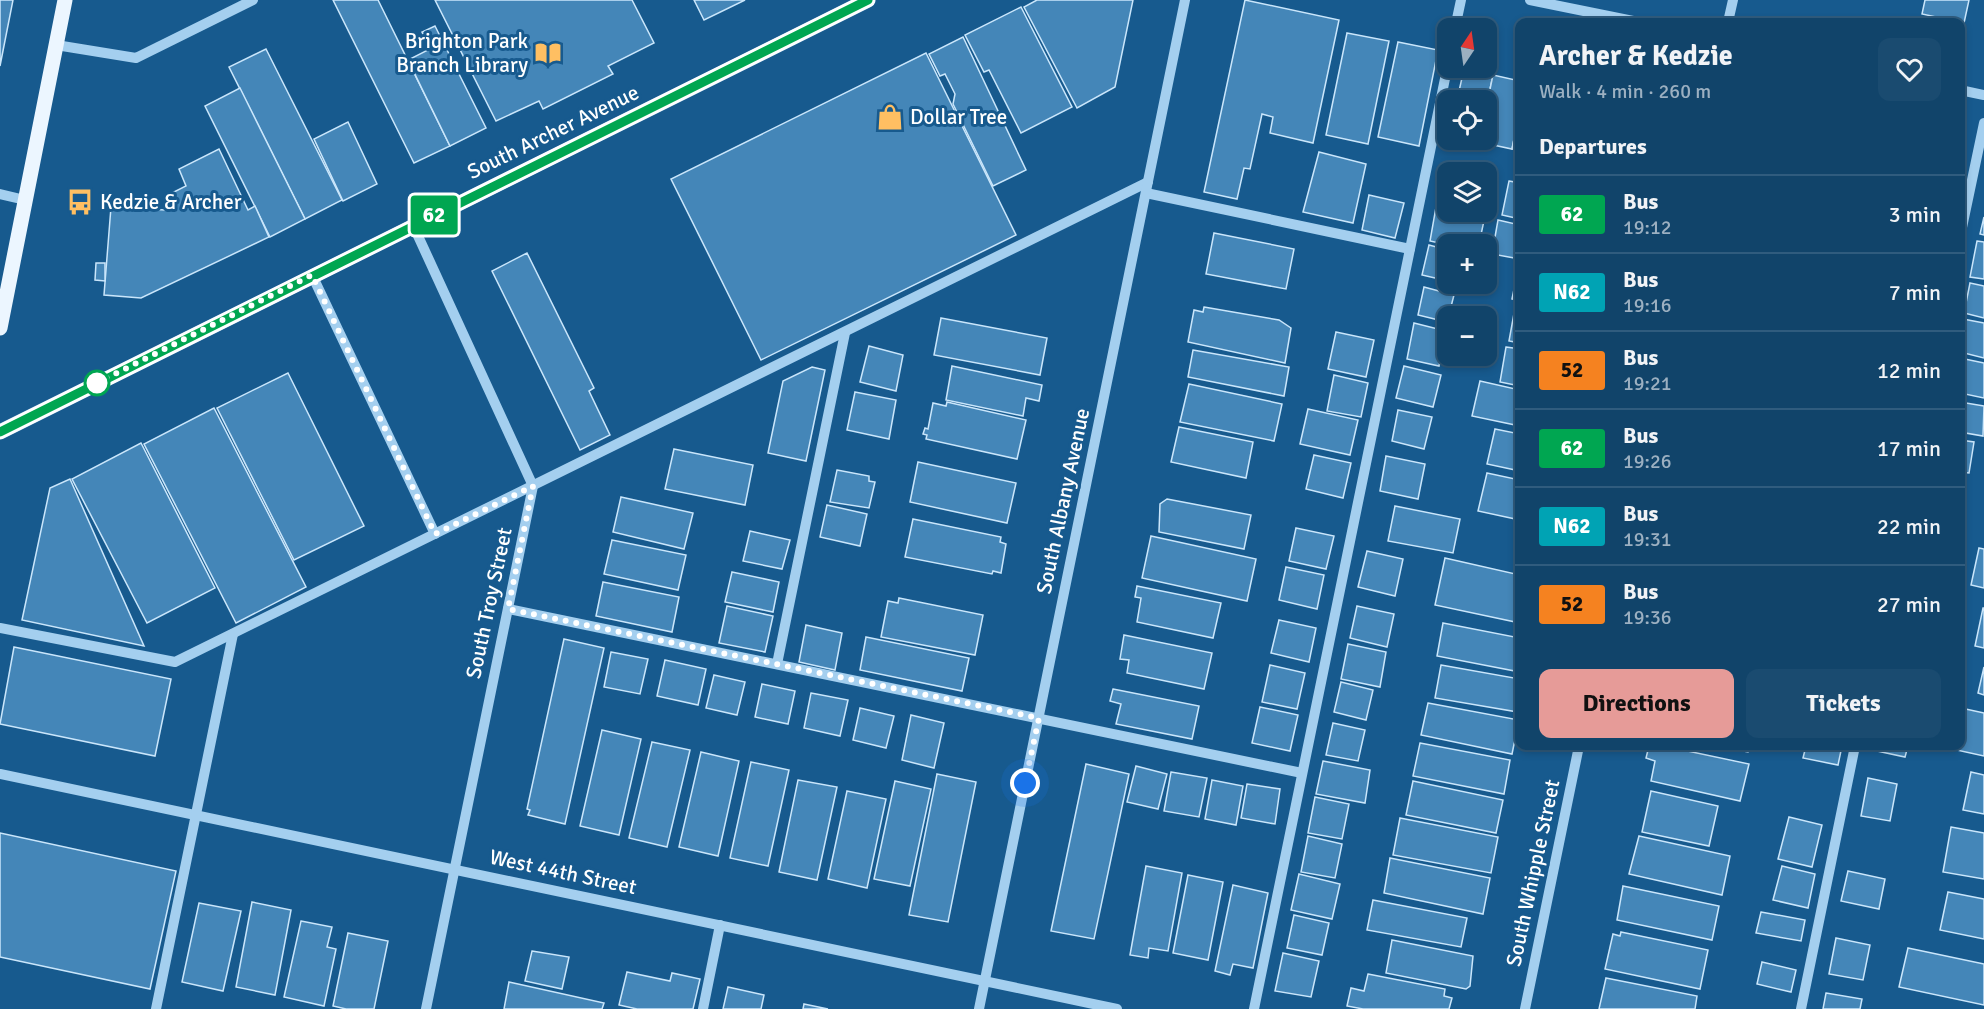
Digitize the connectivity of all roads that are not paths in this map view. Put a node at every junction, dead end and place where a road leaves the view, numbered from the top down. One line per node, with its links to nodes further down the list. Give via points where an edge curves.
1 (65, 0): 11 (main road)
2 (253, 0): 11 (street, via 136,58)
3 (868, 0): 20 (main road, South Archer Avenue)
4 (1185, 0): 16 (street, South Albany Avenue)
5 (1461, 0): 8 (street)
6 (1530, 0): 9 (street)
7 (1733, 0): 10 (street)
8 (1457, 18)
9 (1618, 18)
10 (1729, 18)
11 (56, 45): 18 (main road)
12 (1445, 78): 21 (street)
13 (1965, 91): 14 (street)
14 (1984, 95)
15 (1984, 123): 19 (street)
16 (1147, 187): 21 (street); 24 (street); 32 (street, South Albany Avenue)
17 (0, 194): 18 (street)
18 (25, 200): 23 (main road)
19 (1965, 213)
20 (413, 225): 22 (main road, South Archer Avenue); 26 (street)
21 (1410, 249): 35 (street)
22 (312, 275): 25 (main road, South Archer Avenue); 27 (street)
23 (0, 328)
24 (845, 333): 26 (street); 31 (street)
25 (0, 432)
26 (533, 486): 27 (street); 28 (street, South Troy Street)
27 (435, 534): 30 (street)
28 (508, 609): 31 (street); 38 (street, South Troy Street)
29 (0, 628): 30 (street, via 175,662)
30 (233, 634): 37 (street)
31 (777, 664): 32 (street)
32 (1039, 718): 35 (street); 40 (street, South Albany Avenue)
33 (1579, 750): 47 (street, South Whipple Street)
34 (1854, 750): 48 (street)
35 (1302, 773): 46 (street)
36 (0, 774): 37 (street, West 44th Street)
37 (196, 814): 38 (street, West 44th Street); 41 (street)
38 (455, 869): 39 (street, West 44th Street); 42 (street, South Troy Street)
39 (720, 925): 40 (street, West 44th Street); 43 (street)
40 (985, 981): 44 (street, South Albany Avenue); 45 (street, West 44th Street)
41 (156, 1009)
42 (426, 1009)
43 (703, 1009)
44 (979, 1009)
45 (1117, 1009)
46 (1254, 1009)
47 (1525, 1009)
48 (1801, 1009)

